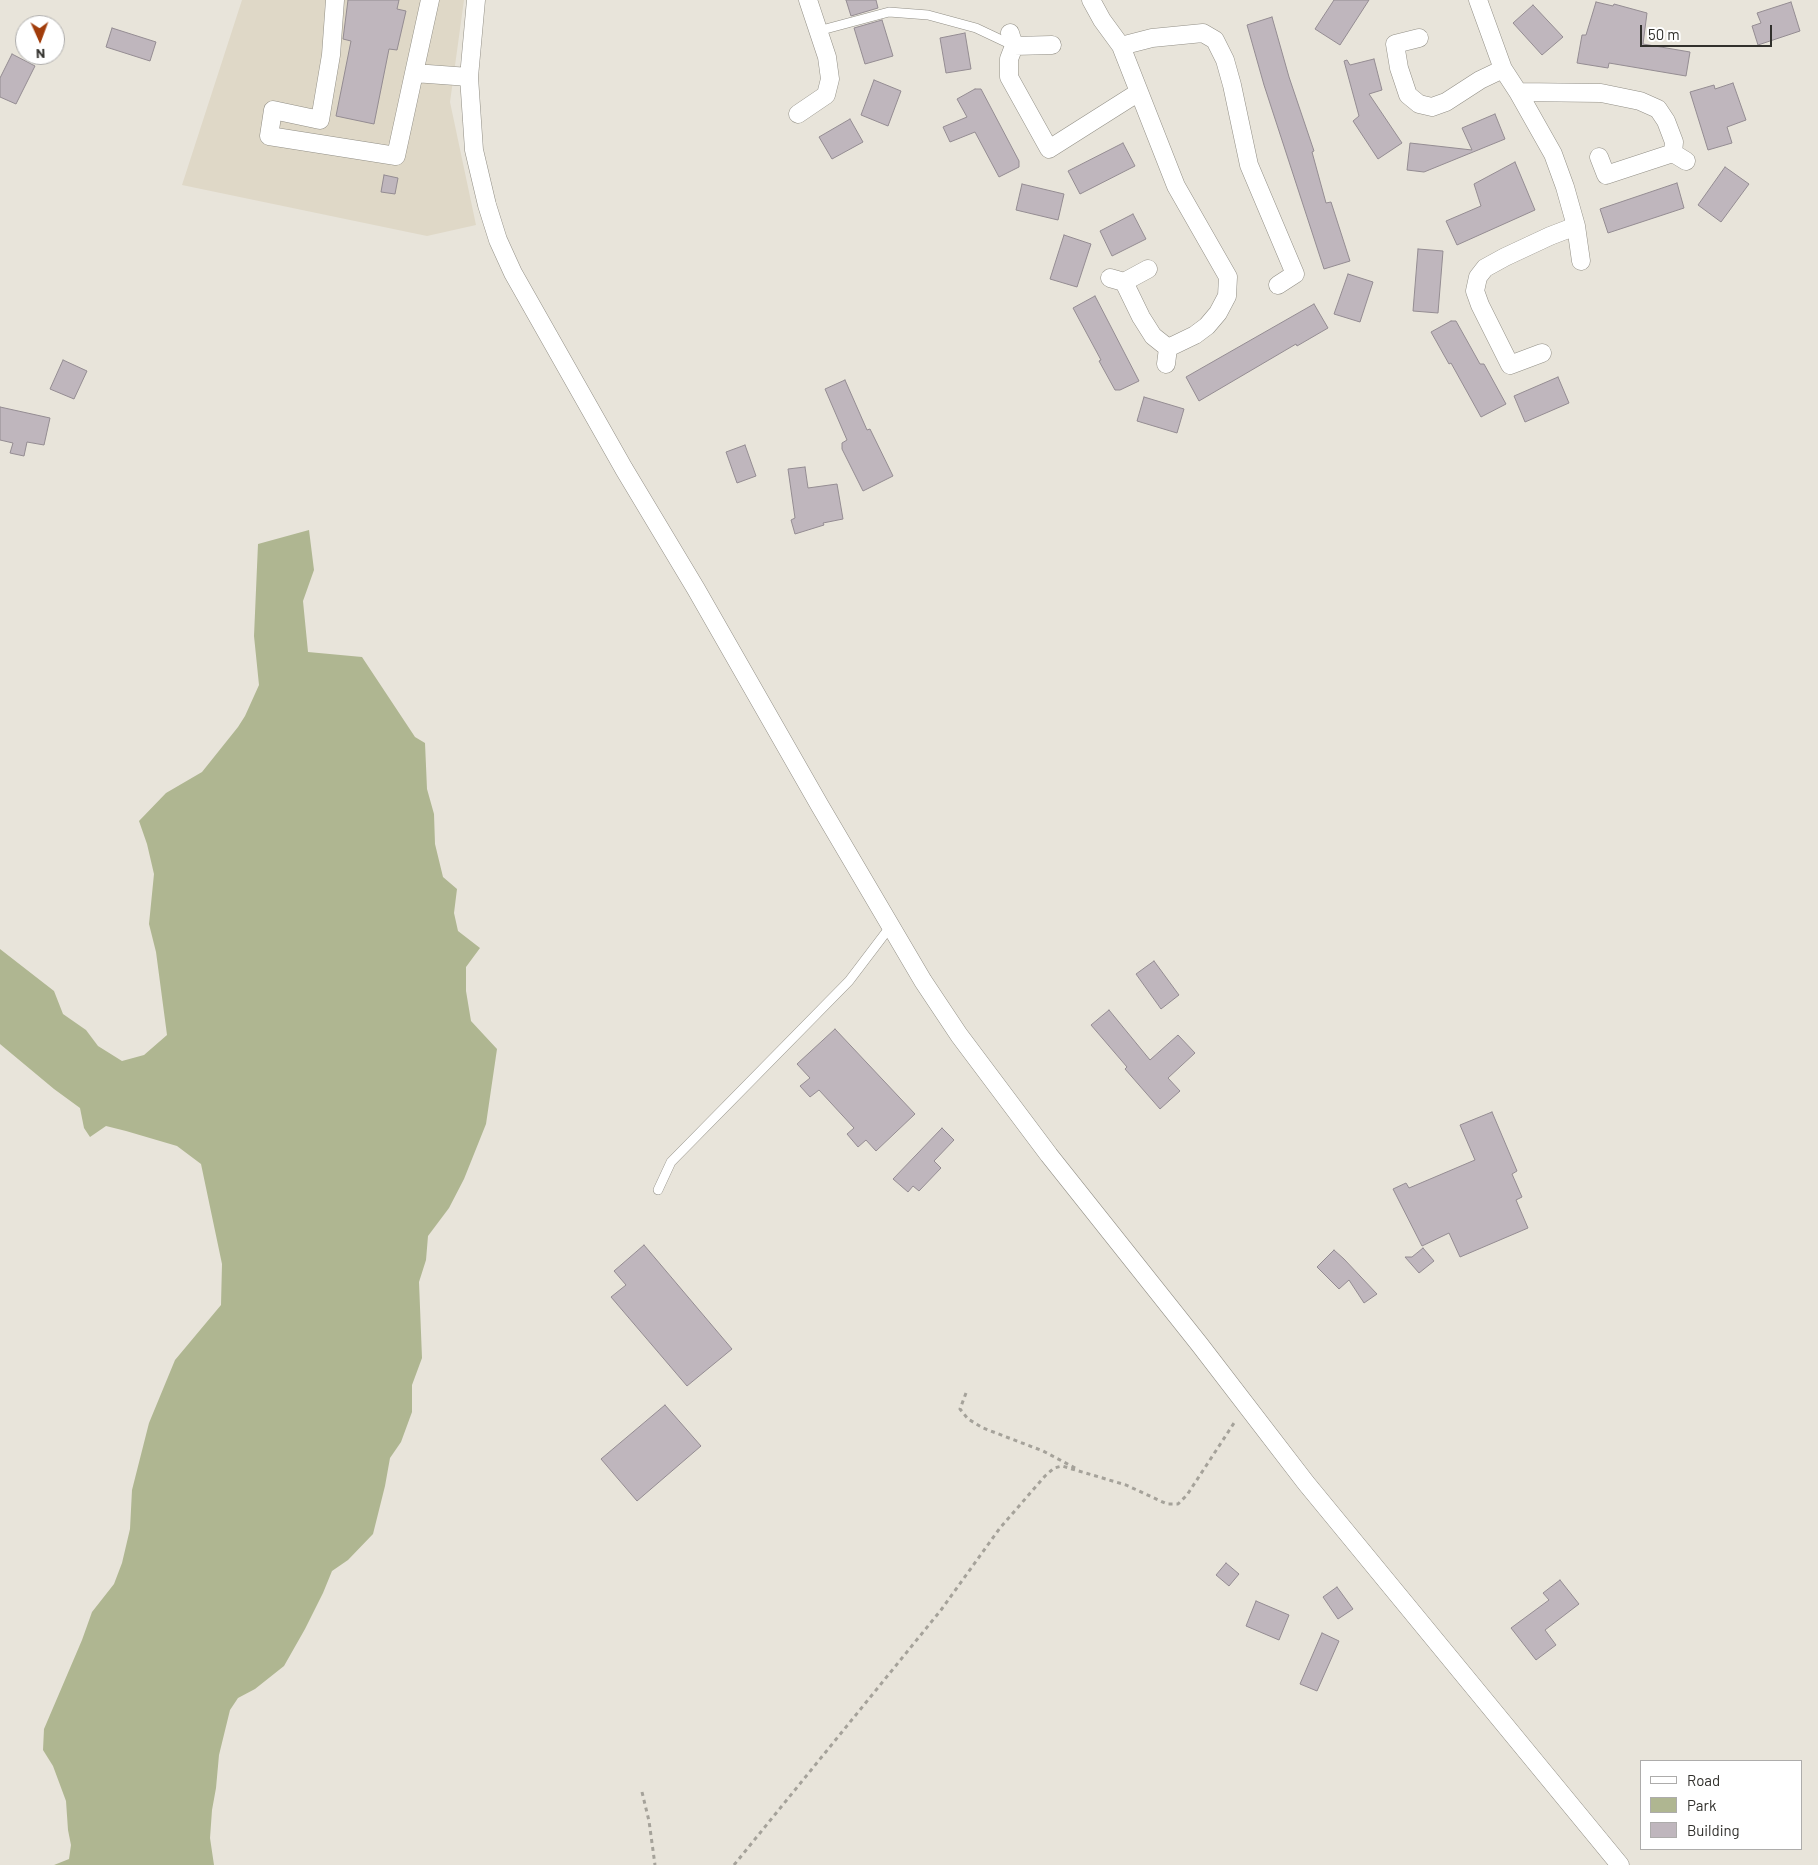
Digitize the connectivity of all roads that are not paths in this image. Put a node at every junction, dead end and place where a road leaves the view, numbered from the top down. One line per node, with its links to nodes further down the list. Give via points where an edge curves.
1 (335, 0): 13 (street, via 331,55 320,120 272,110 268,136 396,156)
2 (430, 0): 13 (street)
3 (476, 0): 14 (street)
4 (808, 0): 7 (street)
5 (1091, 0): 11 (street)
6 (1478, 0): 12 (street)
7 (818, 32): 9 (lane, via 889,12 928,15); 17 (street, via 827,57 830,79 826,96)
8 (1419, 38): 12 (street, via 1395,44 1408,95 1419,104 1432,106 1446,102)
9 (1012, 39): 10 (street); 15 (street, via 1009,77 1049,149)
10 (1052, 45)
11 (1121, 46): 15 (street); 22 (street, via 1152,38 1202,34 1215,40 1232,85 1249,165 1295,274)
12 (1503, 69): 16 (street)
13 (414, 72): 14 (street)
14 (469, 77): 24 (street, via 474,150 486,205 512,273)
15 (1139, 92): 21 (street, via 1176,186 1228,277 1226,296 1208,326 1167,356 1117,280)
16 (1518, 92): 18 (street, via 1601,93 1640,101 1658,109 1666,121 1679,157 1606,175); 19 (street, via 1553,154)
17 (798, 114)
18 (1599, 157)
19 (1576, 226): 20 (street); 23 (street, via 1505,257 1485,268 1478,277 1475,291 1480,305 1510,365)
20 (1581, 261)
21 (1148, 269)
22 (1278, 285)
23 (1542, 354)
24 (890, 927): 25 (lane, via 849,981 671,1162); 26 (street, via 959,1035 1049,1156 1318,1498)
25 (658, 1190)
26 (1620, 1865)

